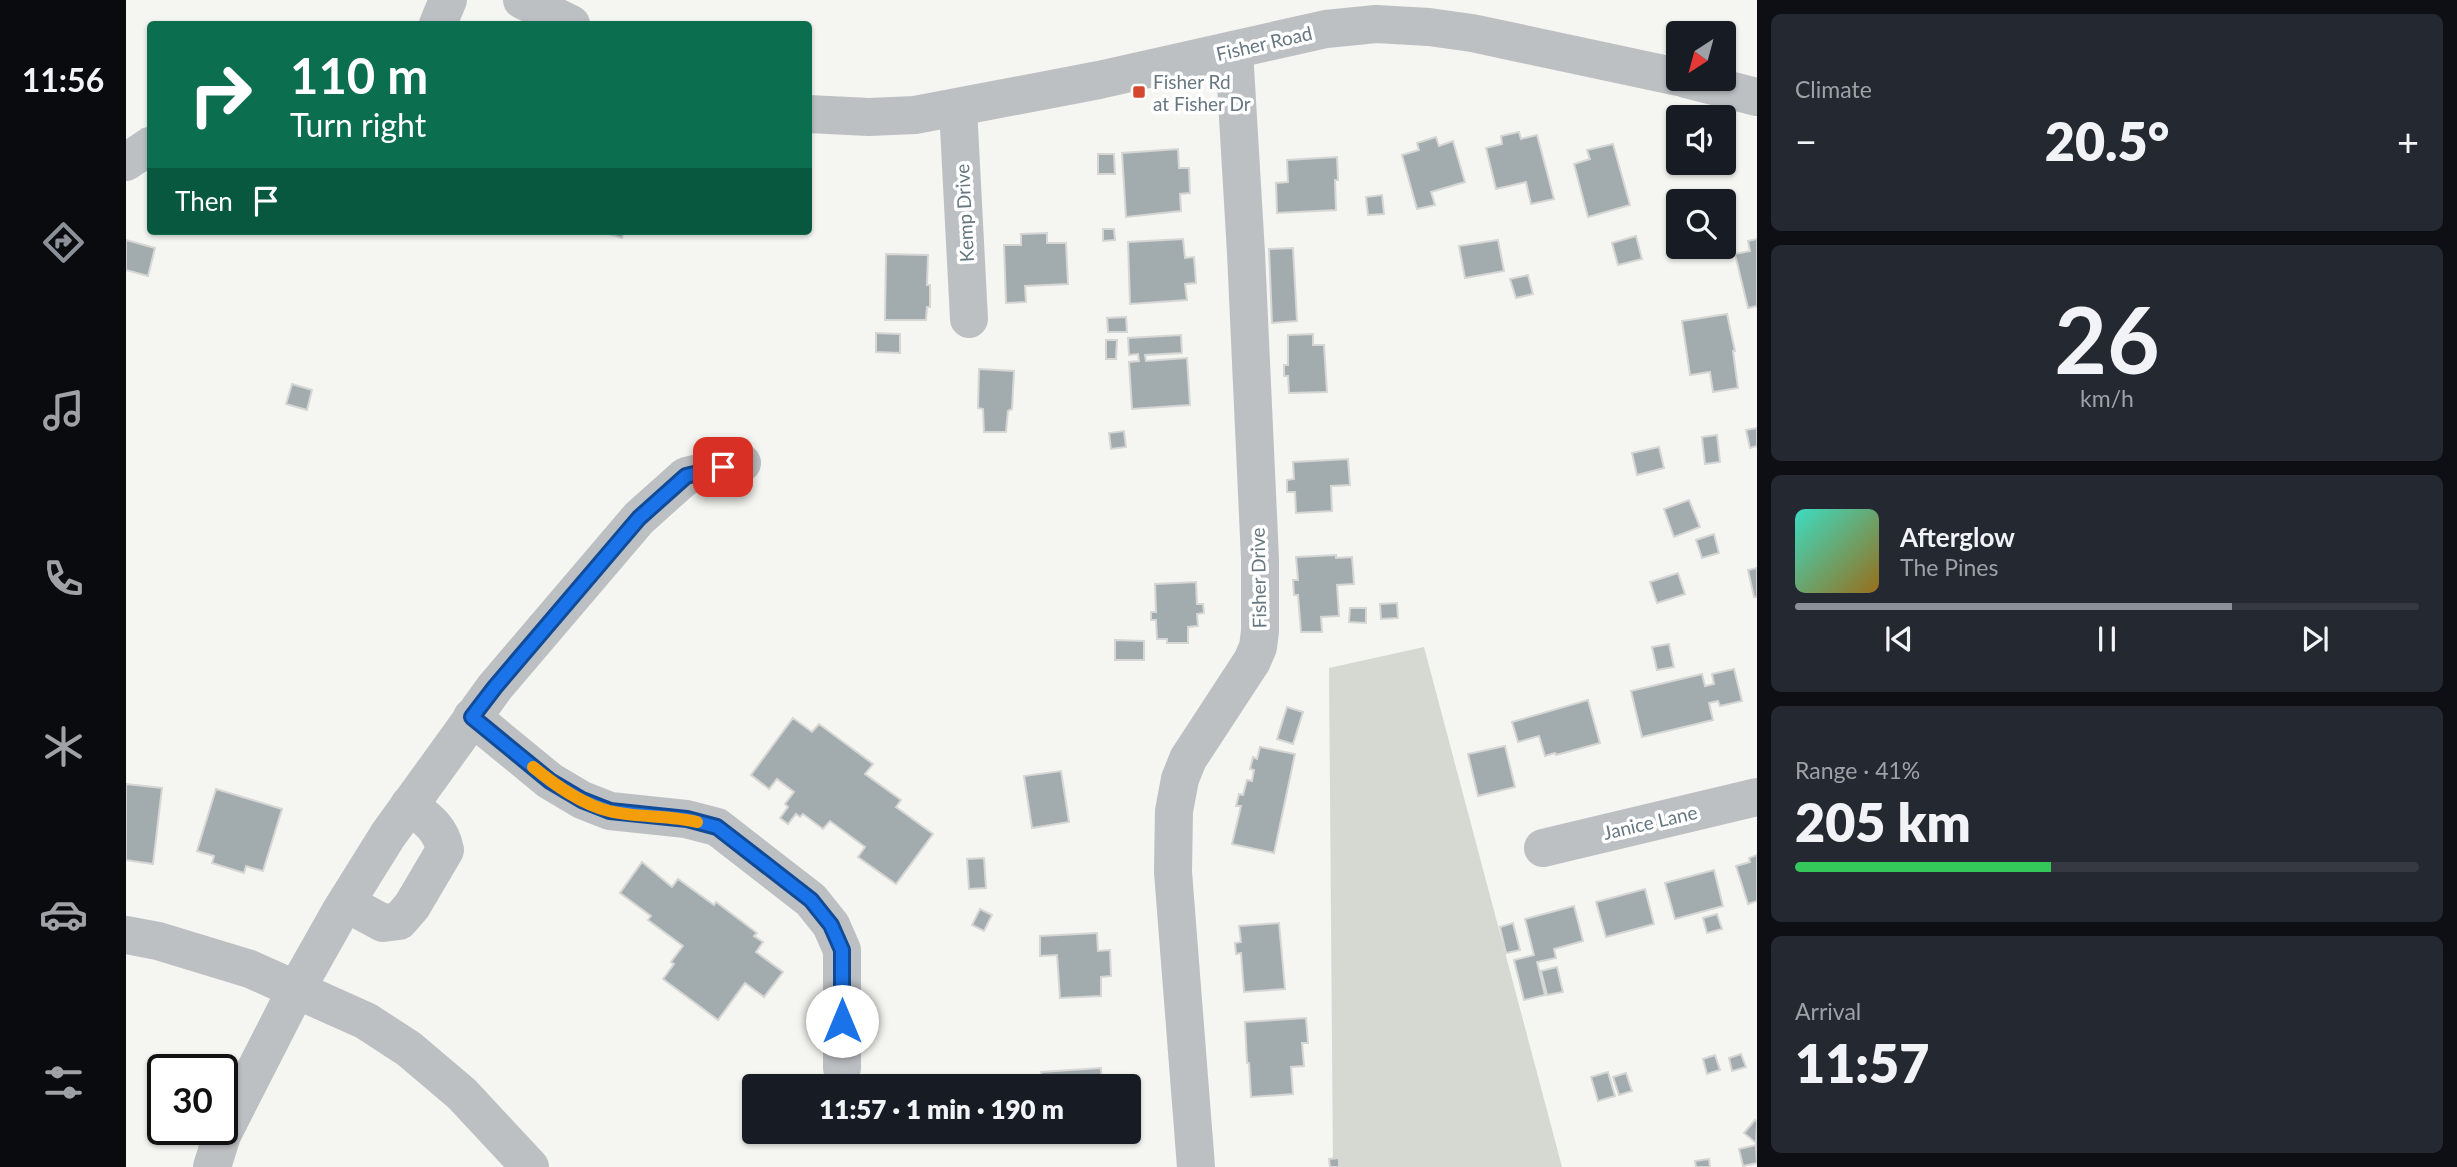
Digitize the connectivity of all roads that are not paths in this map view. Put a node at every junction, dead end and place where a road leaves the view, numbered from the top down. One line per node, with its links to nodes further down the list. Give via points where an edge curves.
1 (448, 0): 3 (street)
2 (522, 0): 4 (street)
3 (439, 21)
4 (565, 21)
5 (1234, 50): 6 (street, Fisher Road, via 1326,29 1376,24 1429,27); 9 (street, Fisher Road); 25 (street, Fisher Drive, via 1260,631 1252,661 1188,759 1174,811 1173,872)
6 (1666, 74)
7 (1733, 91): 8 (street)
8 (1757, 97)
9 (958, 108): 10 (street, Fisher Road, via 903,116); 13 (street, Kemp Drive)
10 (812, 114)
11 (147, 148): 12 (street)
12 (126, 162)
13 (969, 319)
14 (742, 463): 15 (street, via 686,476 639,518)
15 (472, 717): 17 (street); 22 (street, via 550,781 582,800 610,811 717,827 811,900 831,925 842,950)
16 (1757, 797): 18 (street, Janice Lane)
17 (409, 805): 19 (street); 19 (street, via 435,825 446,850 412,906 399,921 383,923)
18 (1544, 848)
19 (346, 903): 21 (street)
20 (126, 936): 21 (street, via 250,969)
21 (296, 990): 23 (street, via 222,1135); 24 (street, via 366,1021 409,1049 462,1094)
22 (842, 1068)
23 (212, 1167)
24 (530, 1167)
25 (1196, 1167)

